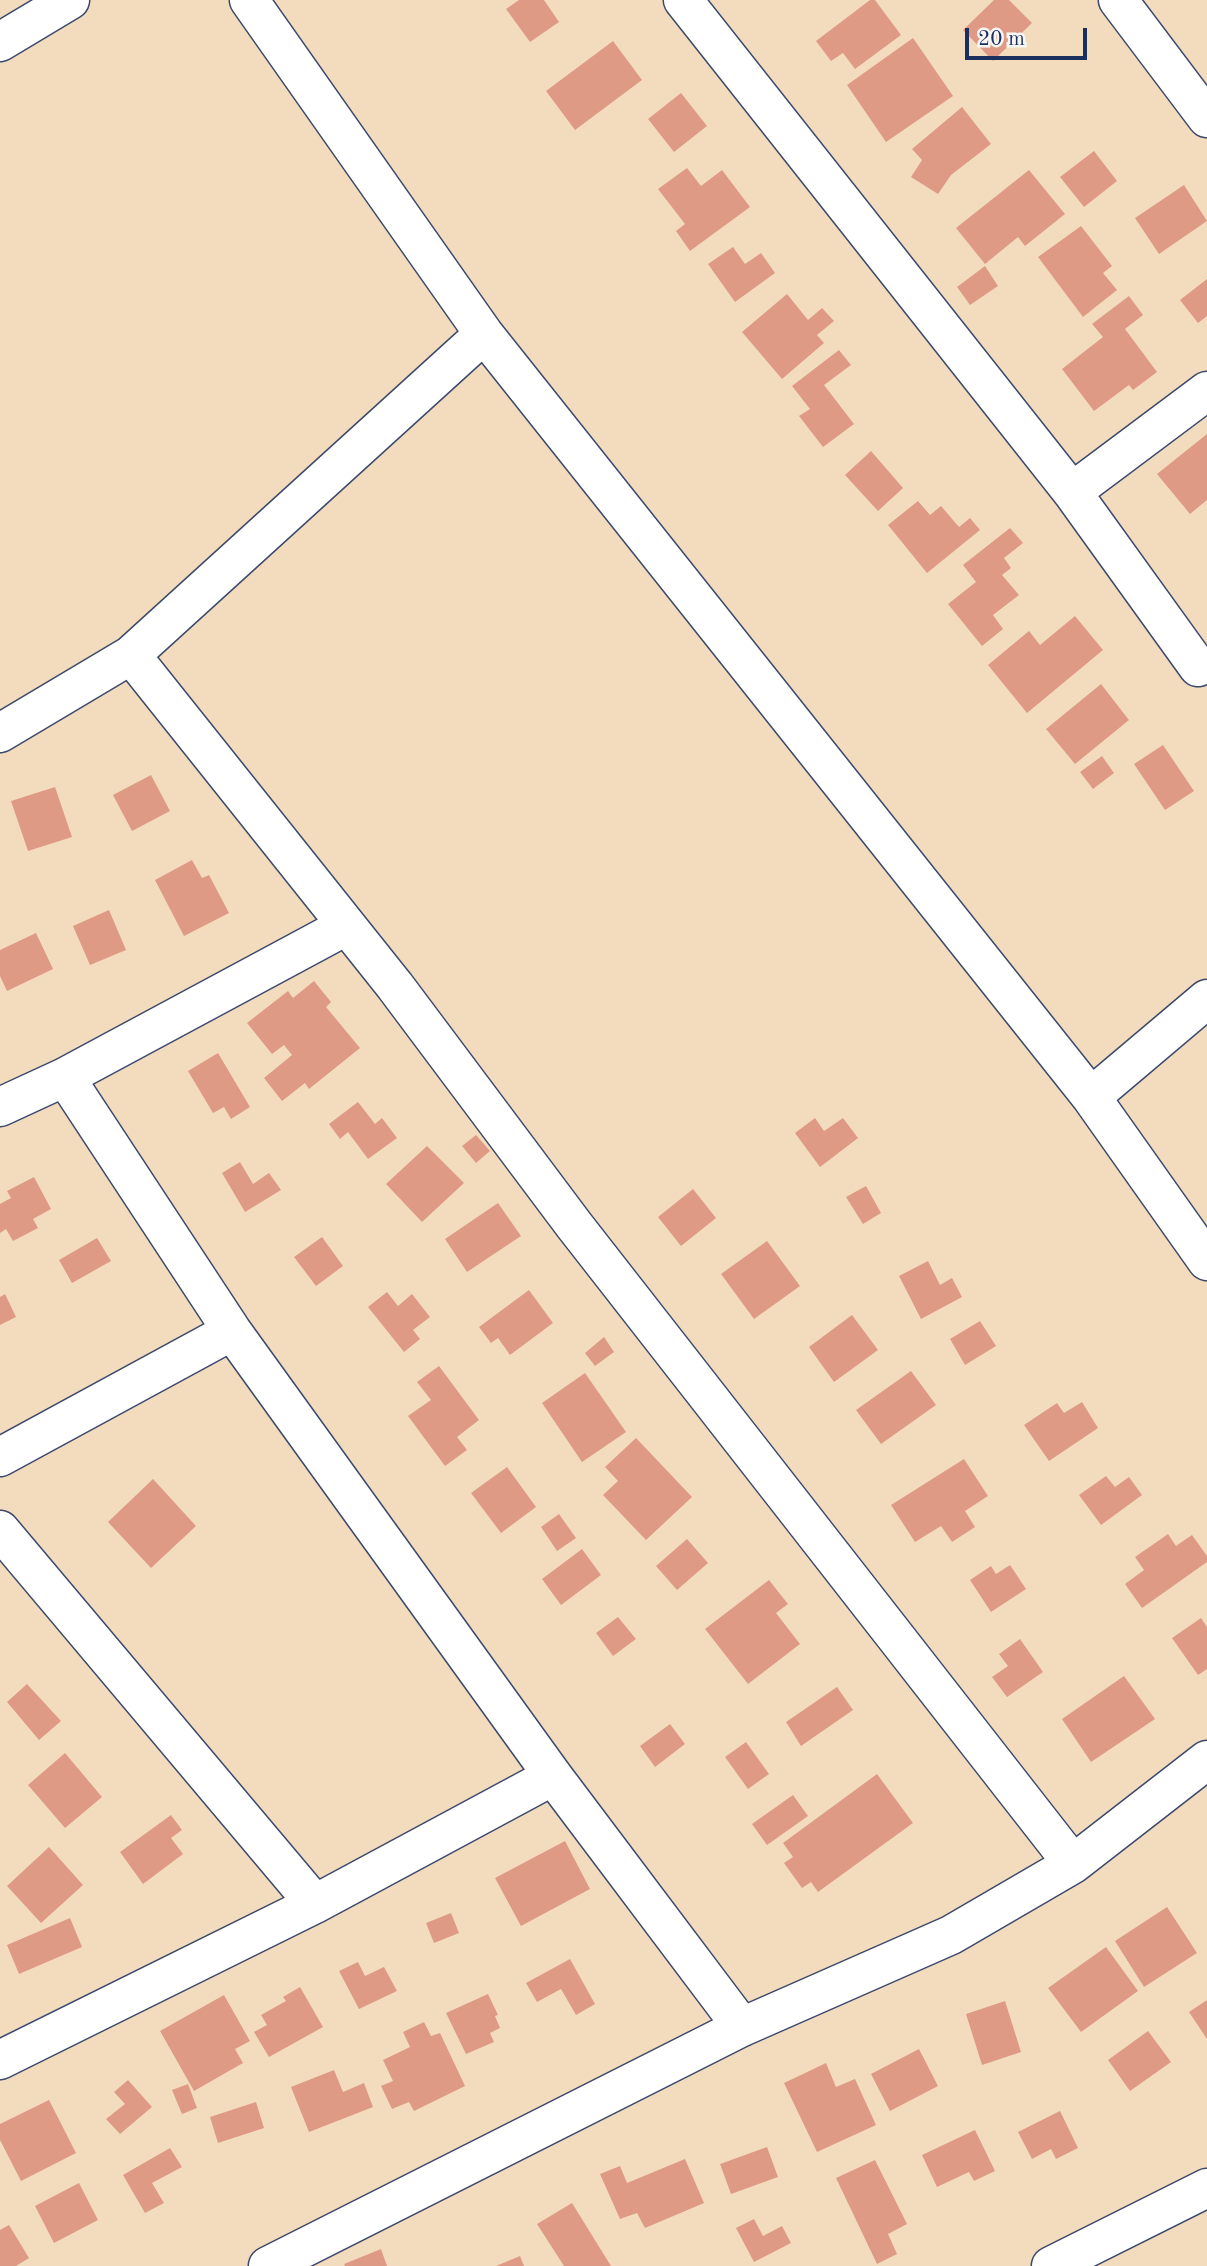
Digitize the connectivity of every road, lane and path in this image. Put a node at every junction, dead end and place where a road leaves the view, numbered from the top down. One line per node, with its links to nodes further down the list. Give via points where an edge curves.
1 (71, 0): 5 (street)
2 (249, 0): 7 (street)
3 (683, 0): 9 (street)
4 (1118, 0): 6 (street)
5 (0, 42)
6 (1207, 118)
7 (484, 334): 10 (street); 16 (street)
8 (1207, 391): 9 (street)
9 (1072, 492): 11 (street)
10 (131, 655): 12 (street); 13 (street)
11 (1198, 667)
12 (0, 733)
13 (346, 926): 15 (street); 24 (street)
14 (1207, 999): 16 (street)
15 (65, 1077): 17 (street); 19 (street)
16 (1091, 1097): 18 (street)
17 (0, 1107)
18 (1207, 1261)
19 (232, 1331): 20 (street); 23 (street)
20 (0, 1457)
21 (0, 1530): 25 (street)
22 (1207, 1760): 24 (street)
23 (554, 1776): 25 (street); 26 (street)
24 (1073, 1864): 26 (street, via 951,1935)
25 (315, 1903): 27 (street)
26 (742, 2027): 29 (street)
27 (1, 2058)
28 (1207, 2188): 30 (street)
29 (268, 2266)
30 (1051, 2266)

